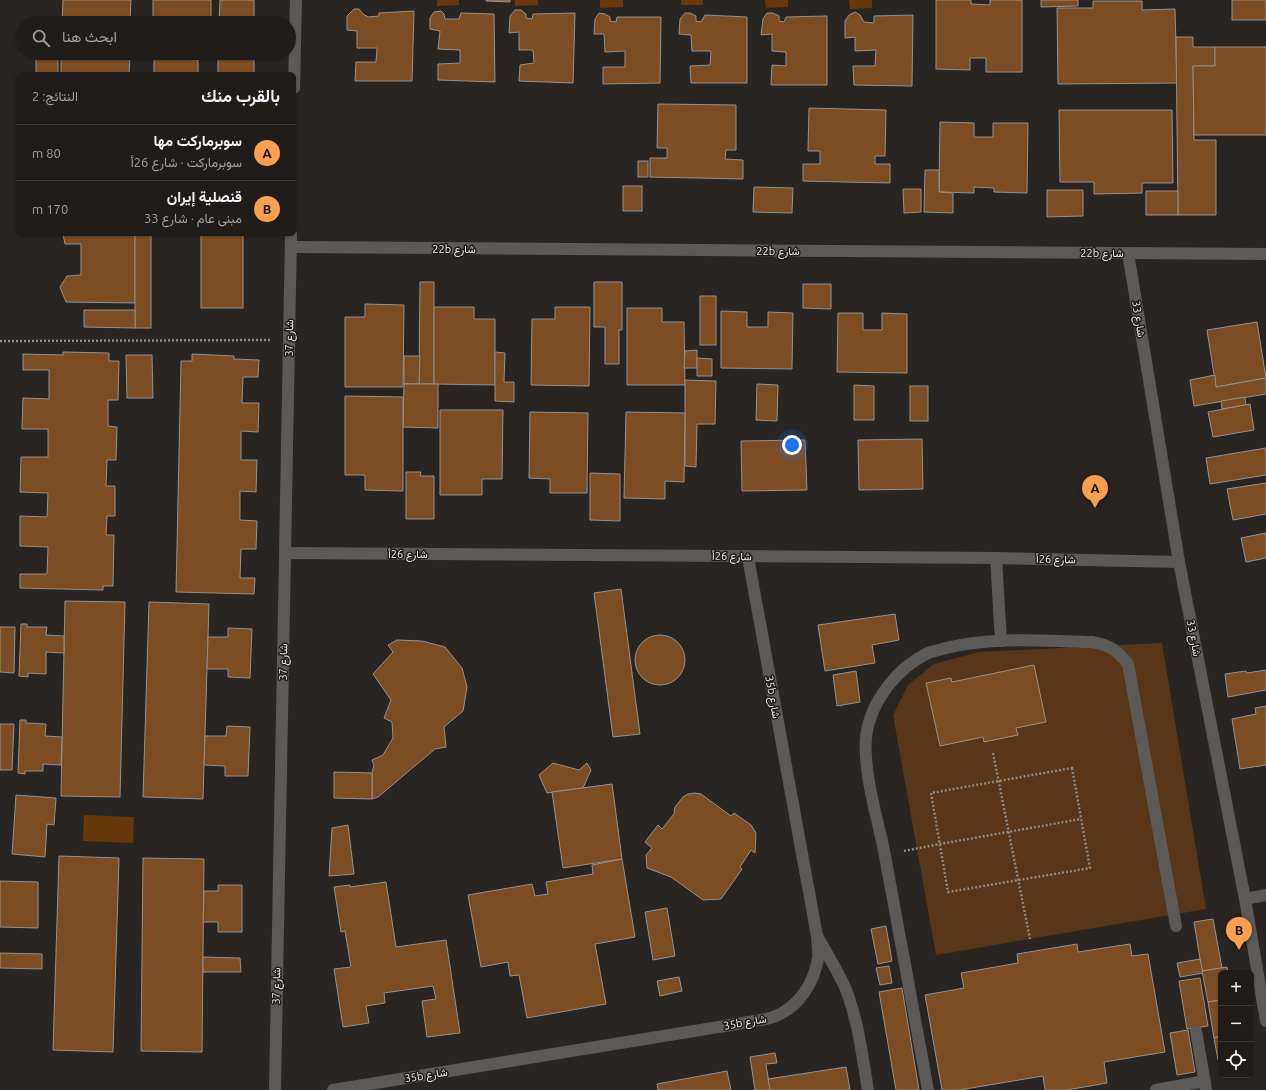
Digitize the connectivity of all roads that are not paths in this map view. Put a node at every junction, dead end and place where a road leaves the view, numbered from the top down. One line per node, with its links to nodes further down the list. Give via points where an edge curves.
1 (296, 0): 2 (street)
2 (296, 16)
3 (295, 60): 4 (street)
4 (294, 72)
5 (291, 236): 6 (street, شارع 37)
6 (291, 247): 7 (street, 22b شارع); 9 (street, شارع 37)
7 (1128, 253): 8 (street, 22b شارع); 12 (street, شارع 33)
8 (1266, 254)
9 (285, 553): 10 (street, شارع 26أ); 21 (street, شارع 37)
10 (748, 557): 11 (street, شارع 26أ); 17 (street, 35b شارع)
11 (996, 558): 12 (street, شارع 26أ); 13 (street)
12 (1179, 562): 15 (street, شارع 33)
13 (1001, 641): 16 (street, via 1104,644 1118,651 1128,664); 24 (street, via 956,646 929,653 906,667 887,686 874,710 866,735 865,762 885,855)
14 (1266, 896): 15 (street)
15 (1245, 899): 18 (street, شارع 33)
16 (1176, 926)
17 (817, 936): 22 (street, 35b شارع, via 818,956 814,975 805,993 792,1007 774,1017); 23 (street, via 840,978 853,1011)
18 (1266, 1021)
19 (1196, 1031): 20 (street)
20 (1205, 1085): 25 (street)
21 (274, 1090)
22 (332, 1090)
23 (868, 1090)
24 (928, 1090)
25 (1156, 1090)

